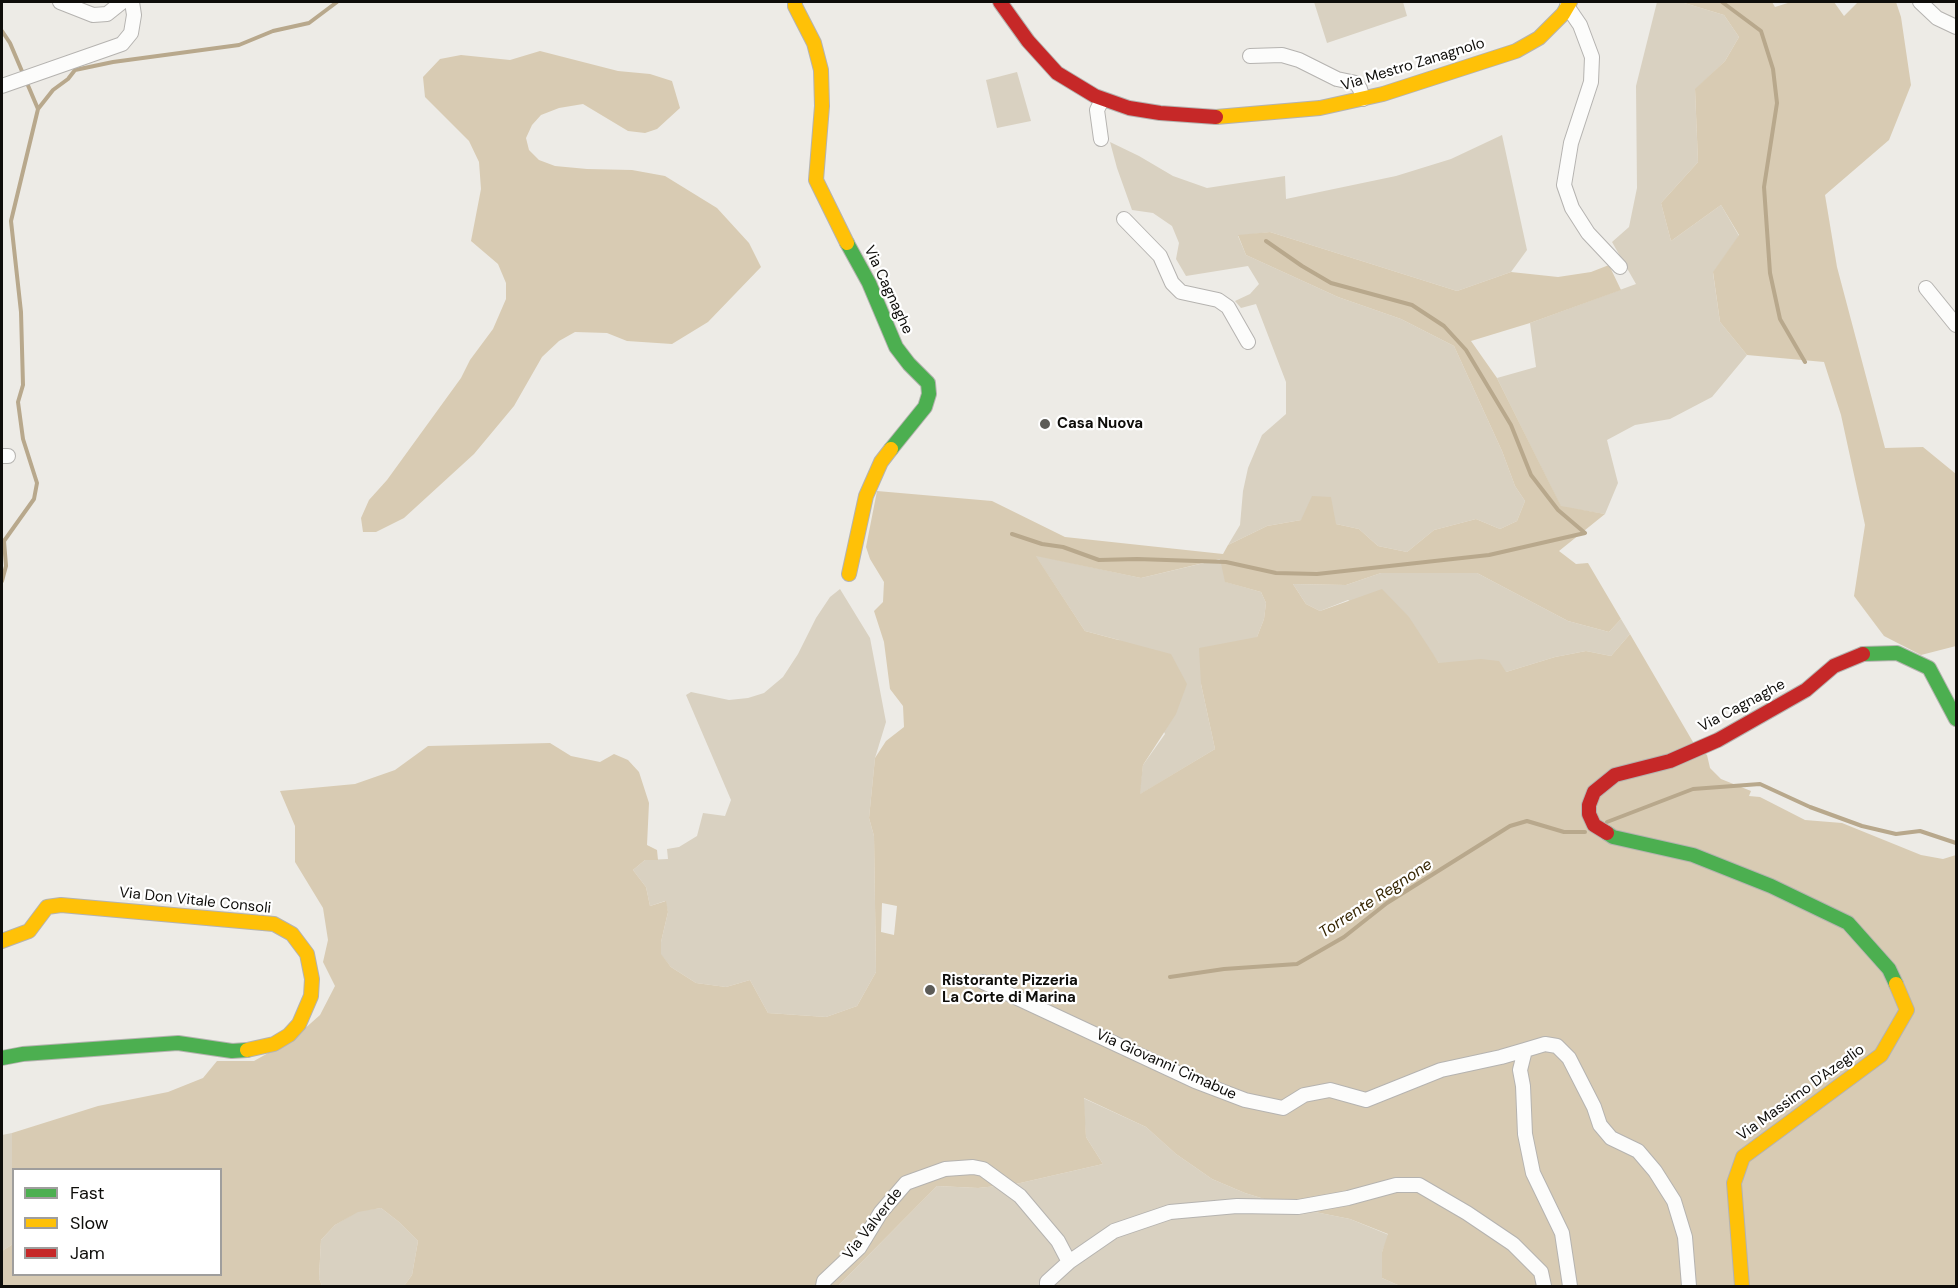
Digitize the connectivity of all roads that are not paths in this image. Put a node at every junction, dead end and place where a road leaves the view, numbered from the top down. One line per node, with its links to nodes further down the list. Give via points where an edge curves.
1 (60, 2): 2 (street, via 93,15 107,14)
2 (123, 2)
3 (132, 2): 10 (street, via 131,33 122,44)
4 (795, 2): 19 (street, Via Cagnaghe, via 814,43 821,70 816,180 869,283 896,347 928,383 925,407 881,462 866,496)
5 (1000, 2): 12 (street, via 1057,73)
6 (1920, 2): 8 (street, via 1937,18)
7 (1568, 4): 11 (street, Via Mestro Zanagnolo, via 1539,38 1516,51); 15 (street, via 1592,57 1591,82 1564,185 1572,208 1588,233)
8 (1956, 27)
9 (1250, 56): 11 (street, via 1282,55 1299,60 1356,83)
10 (6, 85)
11 (1363, 99): 12 (street, Via Mestro Zanagnolo, via 1320,108 1212,117 1160,113)
12 (1102, 100): 13 (street, via 1097,110)
13 (1101, 139)
14 (1124, 219): 18 (street, via 1160,256 1172,283 1181,292 1218,300)
15 (1620, 267)
16 (1926, 288): 17 (street)
17 (1956, 325)
18 (1248, 342)
19 (849, 573)
20 (1956, 719): 21 (street, Via Cagnaghe, via 1929,669 1897,653 1862,654 1834,666 1806,690 1718,740 1670,761 1615,775 1594,792 1589,805 1594,825 1613,837)
21 (1641, 843): 32 (street, Via Massimo D'Azeglio, via 1693,855 1848,923 1889,969 1907,1010 1881,1055 1743,1157 1734,1183)
22 (2, 940): 25 (street, Via Don Vitale Consoli, via 29,931 46,907 61,905 274,924 292,934 307,954 312,972 311,996 299,1023 274,1044 258,1049 232,1052 178,1043)
23 (983, 982): 24 (street, Via Giovanni Cimabue, via 1195,1081 1245,1100 1283,1108 1305,1095 1330,1090 1366,1100 1441,1070)
24 (1525, 1050): 30 (street, via 1520,1070 1525,1134 1533,1173 1562,1233); 31 (street, via 1545,1044 1557,1046 1569,1058 1600,1125 1611,1138 1638,1151 1655,1171 1674,1201 1685,1237)
25 (2, 1058)
26 (1069, 1262): 27 (street, Via Valverde, via 1058,1241 1020,1196 983,1169 945,1169 906,1183 881,1212 859,1248); 28 (street, via 1047,1282); 29 (street, via 1114,1231 1170,1212 1237,1206 1298,1207 1396,1185 1419,1185 1513,1244 1541,1272)
27 (820, 1280)
28 (1047, 1287)
29 (1544, 1287)
30 (1570, 1287)
31 (1689, 1287)
32 (1742, 1287)

